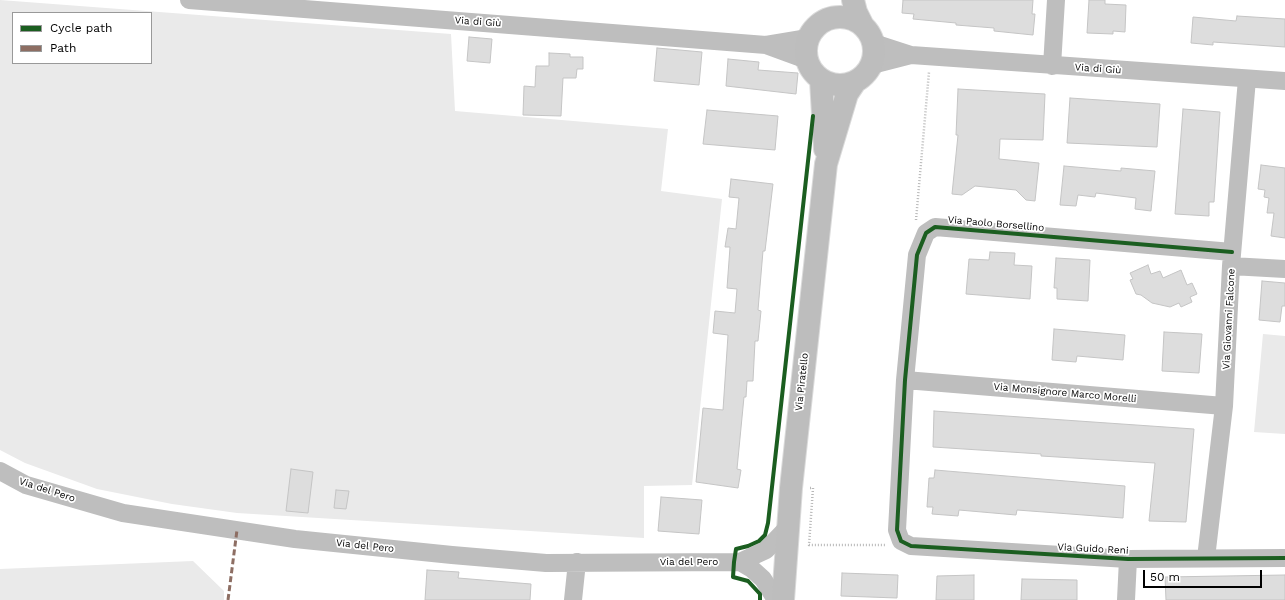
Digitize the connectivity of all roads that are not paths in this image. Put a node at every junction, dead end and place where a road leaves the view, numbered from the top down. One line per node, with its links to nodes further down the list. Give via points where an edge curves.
1 (189, 0): 9 (street, Via di Giù)
2 (832, 0): 5 (main road)
3 (853, 0): 6 (main road)
4 (1056, 0): 13 (street)
5 (822, 21): 6 (main road, via 842,16); 7 (main road)
6 (862, 24): 8 (main road)
7 (808, 38): 9 (street, Via di Giù); 11 (main road)
8 (874, 43): 10 (street, Via di Giù); 12 (main road)
9 (766, 45): 11 (street, Via di Giù)
10 (911, 55): 12 (street, Via di Giù); 13 (street, Via di Giù)
11 (807, 60): 15 (main road, via 812,71)
12 (872, 65): 17 (main road, Via Piratello, via 865,75)
13 (1052, 66): 14 (street, Via di Giù)
14 (1247, 79): 16 (street, Via di Giù); 19 (street, Via Giovanni Falcone)
15 (821, 80): 17 (main road, via 844,86); 18 (main road, Via Piratello)
16 (1285, 81)
17 (855, 82): 18 (main road, Via Piratello, via 847,94)
18 (826, 164): 24 (main road, Via Piratello)
19 (1232, 259): 20 (street, Via Paolo Borsellino); 21 (street, Via Paolo Borsellino, via 935,227 926,233 917,255); 22 (street, Via Giovanni Falcone)
20 (1285, 269)
21 (905, 380): 22 (street, Via Monsignore Marco Morelli); 25 (street, Via Paolo Borsellino, via 896,520)
22 (1224, 406): 26 (street, Via Giovanni Falcone)
23 (0, 471): 29 (street, Via del Pero, via 26,485 123,513 302,539 452,556 546,563)
24 (788, 527): 30 (street, Via del Pero, via 766,550); 33 (main road, Via Piratello)
25 (901, 541): 28 (street, Via Guido Reni, via 911,546)
26 (1206, 558): 27 (street, Via Guido Reni); 28 (street, Via Guido Reni)
27 (1285, 558)
28 (1128, 559): 34 (street)
29 (577, 562): 30 (street, Via del Pero); 31 (street)
30 (740, 562): 32 (street, via 763,579)
31 (573, 600)
32 (776, 600)
33 (783, 600)
34 (1126, 600)

